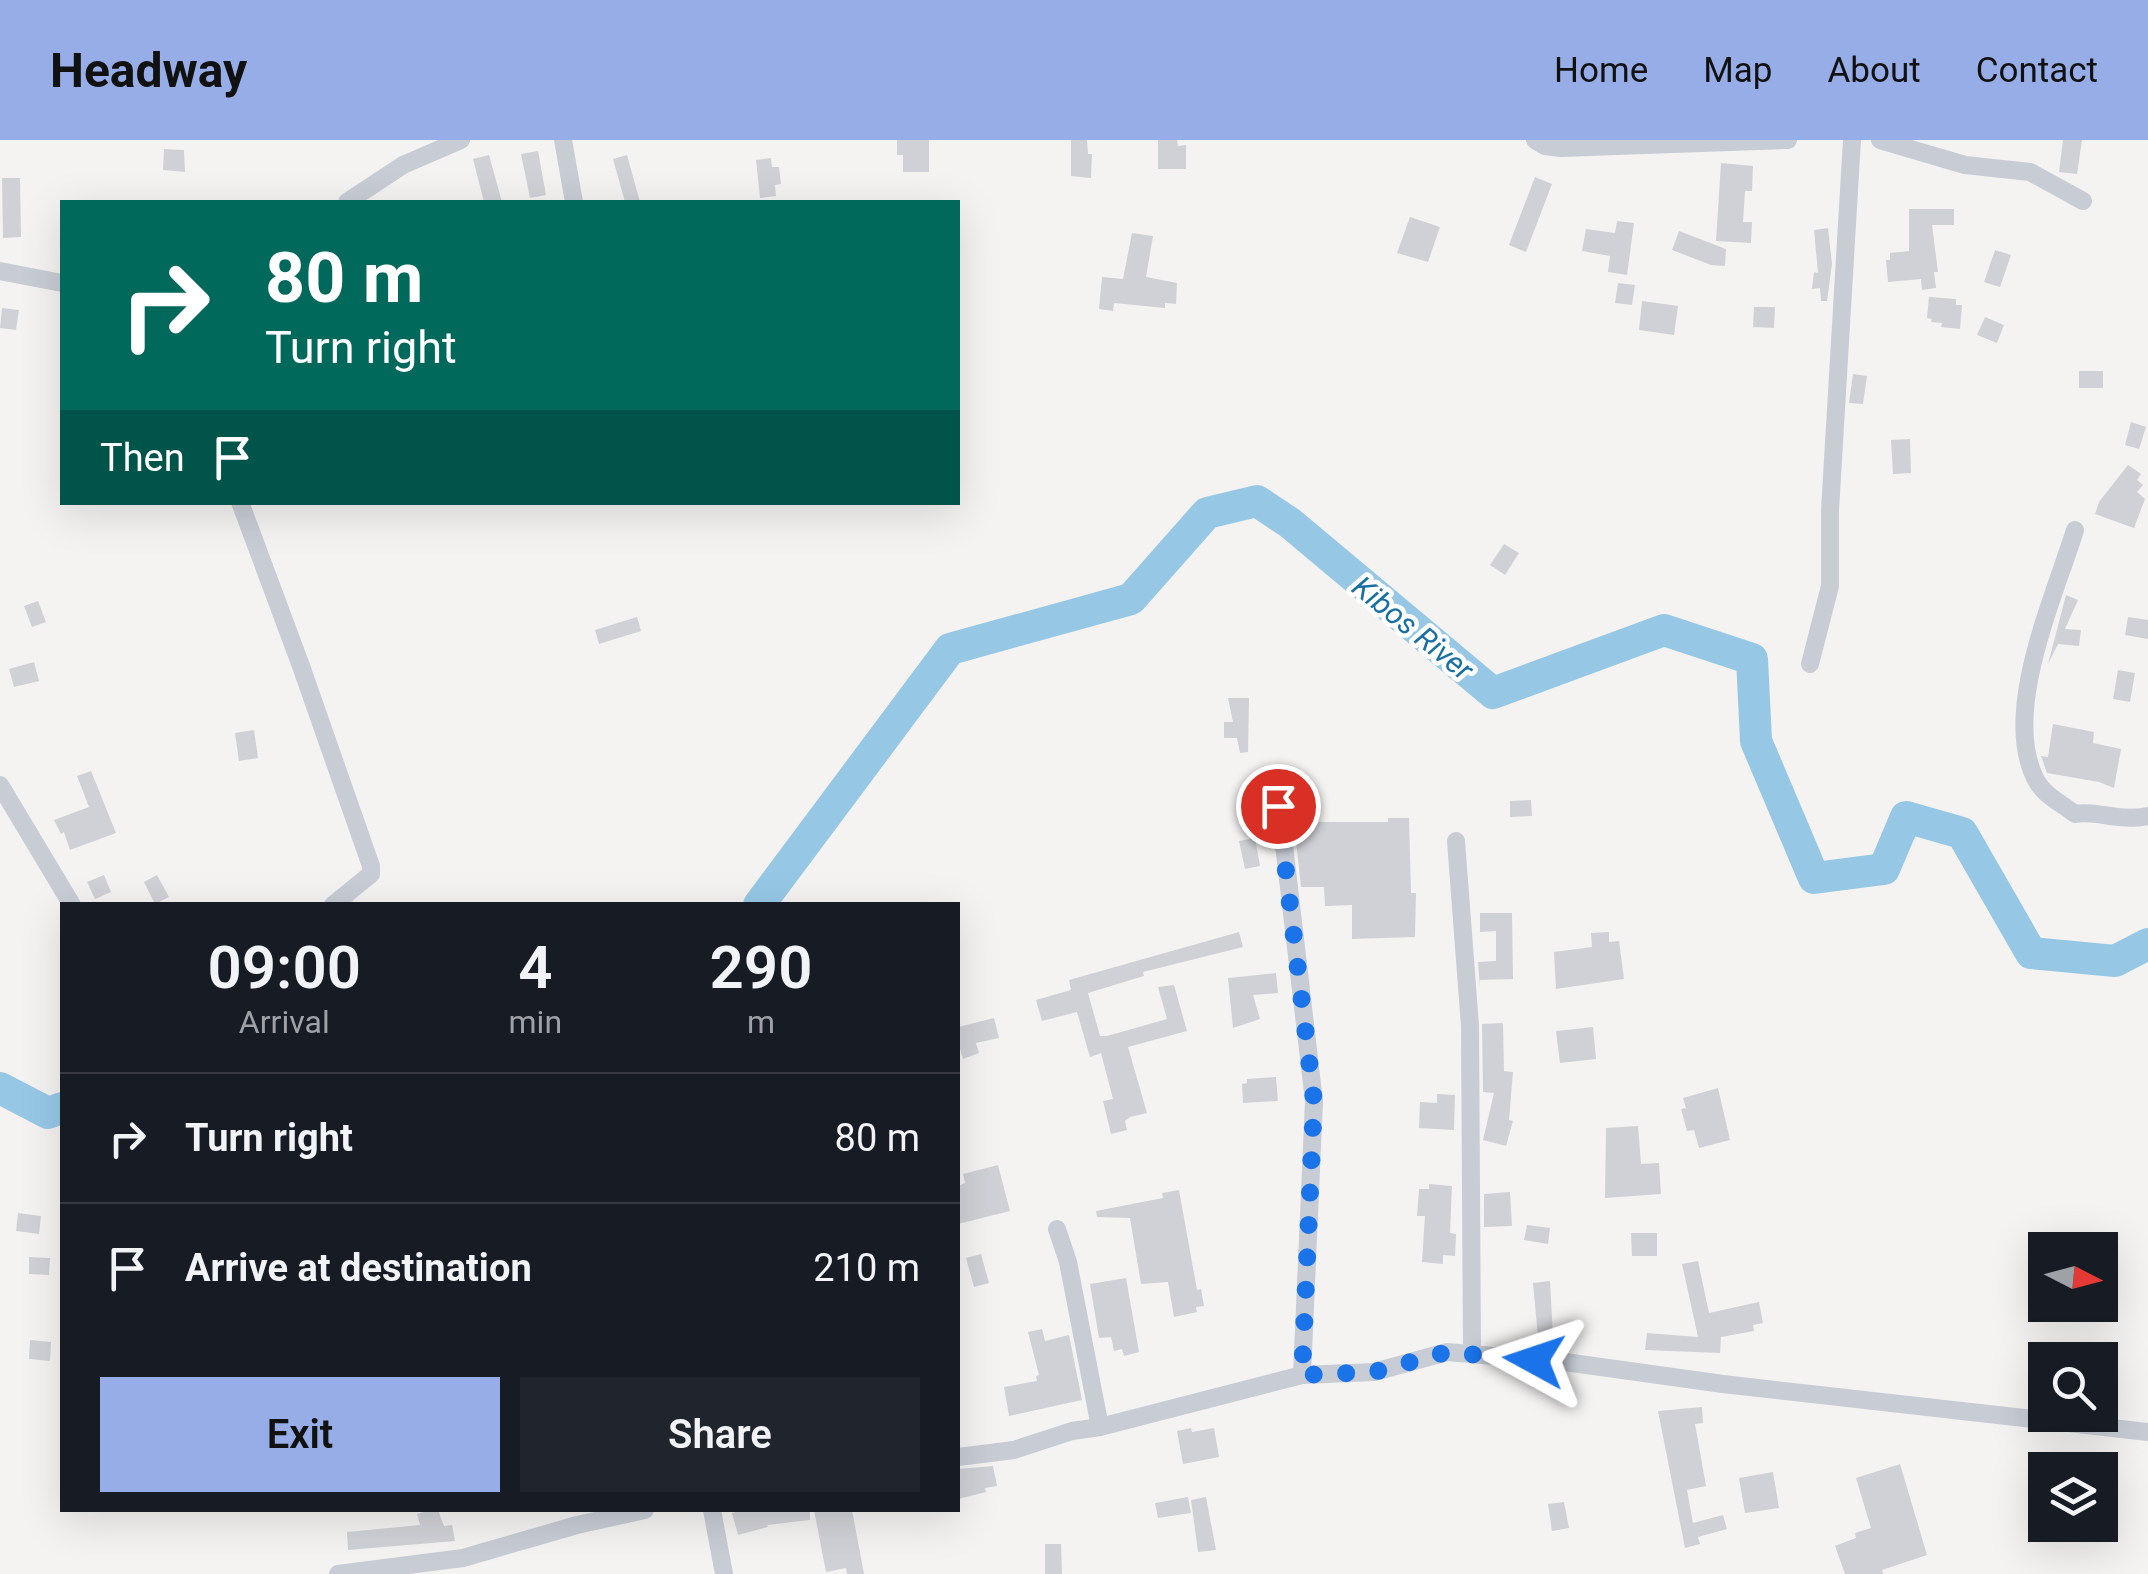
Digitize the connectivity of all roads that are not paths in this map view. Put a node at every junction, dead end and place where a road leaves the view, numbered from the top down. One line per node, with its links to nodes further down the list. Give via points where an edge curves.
1 (461, 140): 7 (street, via 403,165)
2 (563, 140): 8 (street)
3 (1535, 140): 4 (street, via 1561,148)
4 (1788, 140)
5 (1852, 140): 14 (street, via 1832,562)
6 (1880, 140): 9 (street, via 1965,166 2030,172)
7 (350, 200)
8 (574, 200)
9 (2083, 201)
10 (0, 271): 11 (street)
11 (60, 284)
12 (241, 505): 20 (street, via 371,866)
13 (2074, 530): 17 (street, via 2025,689 2030,765 2044,792 2076,814)
14 (1810, 664)
15 (1274, 784): 23 (street, via 1314,1101)
16 (0, 786): 19 (street)
17 (2148, 816)
18 (1456, 841): 22 (street, via 1470,1026)
19 (70, 902)
20 (337, 902)
21 (1057, 1228): 24 (street)
22 (1472, 1354): 23 (street, via 1447,1352 1374,1372); 25 (street)
23 (1302, 1375): 24 (street)
24 (1100, 1427): 26 (street)
25 (2148, 1432)
26 (960, 1457)
27 (637, 1512): 29 (street, via 463,1558)
28 (712, 1512): 30 (street)
29 (338, 1574)
30 (724, 1574)

